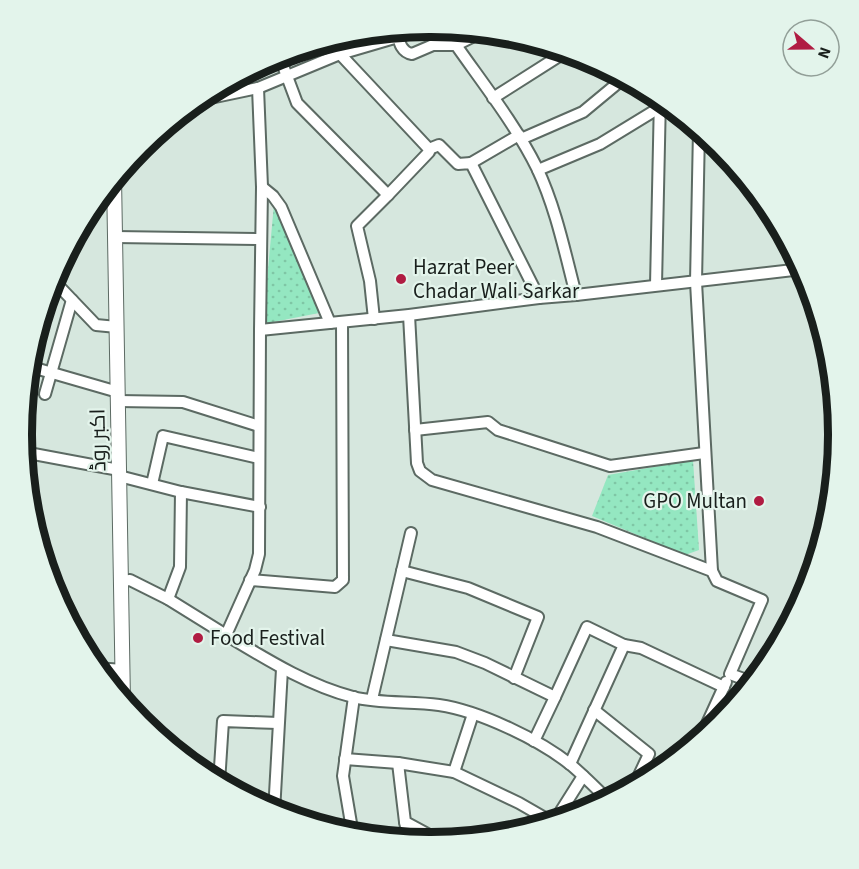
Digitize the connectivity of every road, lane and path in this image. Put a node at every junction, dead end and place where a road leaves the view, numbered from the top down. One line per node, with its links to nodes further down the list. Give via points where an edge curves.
1 (399, 38): 4 (street, via 409,54 433,45)
2 (469, 39): 4 (street)
3 (378, 40): 6 (street)
4 (456, 45): 13 (street)
5 (340, 47): 6 (street)
6 (340, 54): 9 (street); 18 (street)
7 (556, 58): 13 (street)
8 (283, 65): 9 (street)
9 (287, 75): 11 (street); 23 (street, via 299,105)
10 (617, 84): 16 (street, via 583,112)
11 (258, 88): 12 (street); 21 (street)
12 (222, 96)
13 (493, 98): 16 (street)
14 (654, 106): 20 (street, via 600,144)
15 (659, 110): 28 (street)
16 (520, 137): 19 (street); 20 (street)
17 (699, 141): 27 (street)
18 (429, 149): 19 (street, via 439,144 459,164); 23 (street)
19 (471, 163): 31 (street)
20 (538, 170): 30 (street)
21 (262, 187): 25 (street); 36 (street, via 281,207)
22 (114, 192): 24 (main road, اکبر روڈ)
23 (388, 195): 34 (street, via 357,226)
24 (115, 237): 25 (street); 37 (main road, اکبر روڈ)
25 (261, 239): 38 (street)
26 (792, 270): 27 (street)
27 (696, 282): 28 (street); 45 (street)
28 (656, 285): 30 (street)
29 (60, 287): 32 (street)
30 (576, 295): 31 (street)
31 (539, 298): 33 (street)
32 (72, 300): 37 (street, via 96,325); 40 (street)
33 (410, 315): 34 (street); 44 (street)
34 (374, 319): 35 (street)
35 (342, 322): 36 (street); 55 (street, via 343,580 335,587)
36 (330, 323): 38 (street)
37 (117, 327): 42 (main road, اکبر روڈ)
38 (260, 330): 43 (street)
39 (37, 368): 40 (street)
40 (51, 372): 41 (street); 42 (street)
41 (45, 394)
42 (118, 397): 43 (street, via 183,402); 48 (main road, اکبر روڈ)
43 (259, 426): 47 (street)
44 (415, 430): 45 (street, via 488,422 498,430 610,466); 54 (street, via 417,464 432,480 597,527)
45 (704, 453): 54 (street)
46 (32, 454): 48 (street)
47 (259, 459): 49 (street, via 163,436); 51 (street)
48 (119, 473): 49 (street); 56 (main road, اکبر روڈ)
49 (152, 484): 50 (street)
50 (181, 492): 51 (street); 57 (street, via 180,567)
51 (260, 507): 55 (street, via 259,554)
52 (411, 533): 53 (street)
53 (402, 571): 59 (street); 65 (street, via 468,588 538,617)
54 (712, 572): 64 (street, via 717,581 762,600)
55 (250, 580): 58 (street)
56 (121, 581): 57 (street, via 130,580); 63 (main road, اکبر روڈ)
57 (168, 599): 58 (street)
58 (226, 635): 62 (street)
59 (386, 640): 65 (street, via 456,652); 71 (street)
60 (624, 645): 67 (street, via 641,648); 70 (street, via 586,627); 72 (street)
61 (108, 669): 63 (street)
62 (282, 669): 69 (street); 75 (street)
63 (123, 670): 68 (main road, اکبر روڈ)
64 (730, 674): 66 (street); 67 (street)
65 (514, 678): 70 (street)
66 (743, 679)
67 (724, 687): 74 (street)
68 (123, 688)
69 (354, 697): 71 (street); 77 (street)
70 (555, 697): 76 (street)
71 (372, 699): 73 (street, via 441,705)
72 (594, 710): 79 (street); 80 (street, via 649,754)
73 (473, 714): 76 (street); 82 (street)
74 (710, 717)
75 (278, 723): 81 (street, via 223,721); 85 (street)
76 (534, 741): 79 (street)
77 (345, 759): 78 (street); 89 (street, via 343,776)
78 (398, 763): 82 (street); 88 (street)
79 (570, 764): 83 (street)
80 (641, 771)
81 (220, 772)
82 (454, 772): 87 (street)
83 (583, 776): 84 (street); 86 (street)
84 (601, 793)
85 (275, 801)
86 (561, 810)
87 (542, 816)
88 (405, 822): 90 (street); 91 (street)
89 (351, 825)
90 (407, 832)
91 (424, 832)

